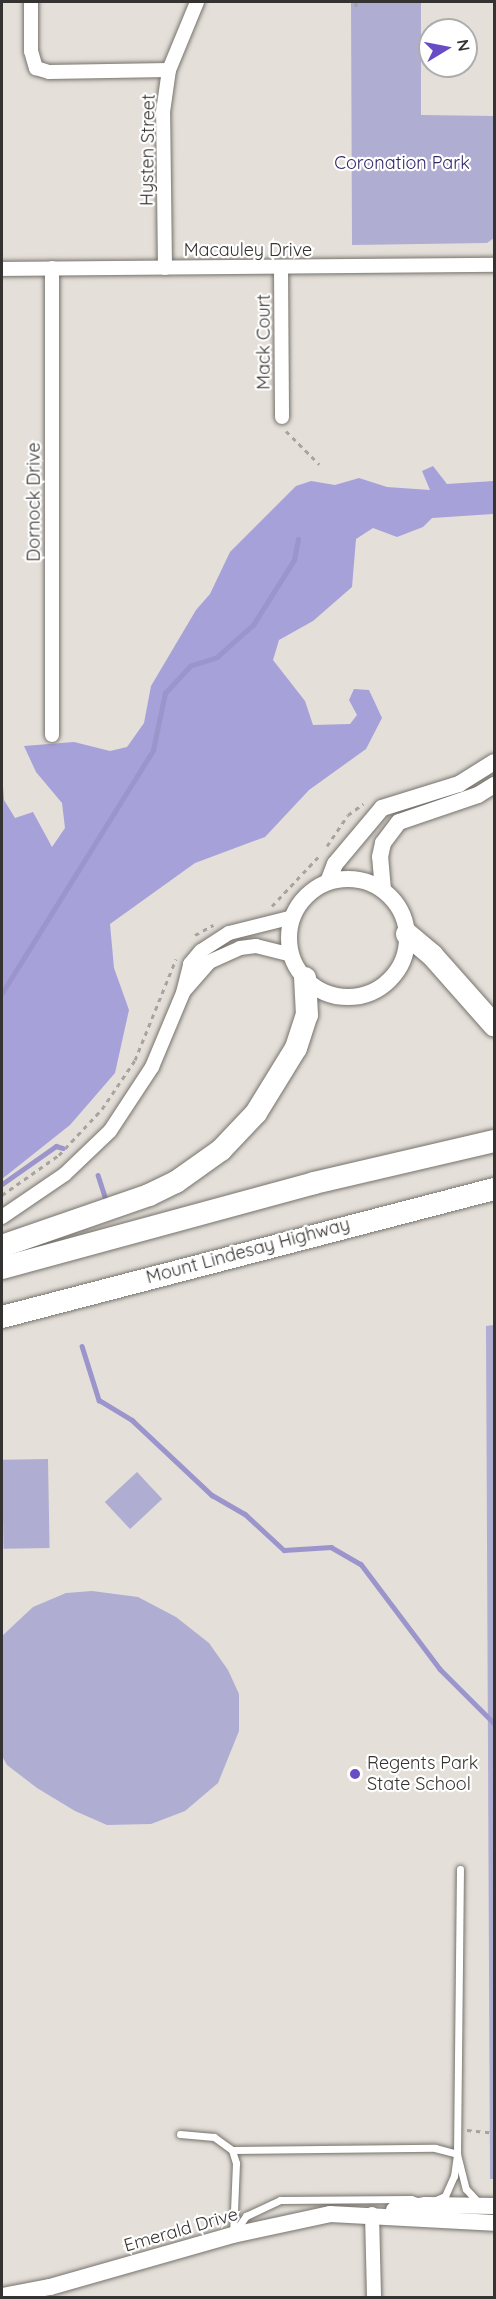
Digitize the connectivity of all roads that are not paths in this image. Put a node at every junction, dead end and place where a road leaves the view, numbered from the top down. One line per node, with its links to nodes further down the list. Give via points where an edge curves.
1 (31, 2): 3 (street, via 31,51 36,68 49,72)
2 (197, 2): 3 (street, Hysten Street)
3 (169, 70): 6 (street, Hysten Street, via 163,112)
4 (495, 265): 7 (street, Macauley Drive)
5 (52, 268): 6 (street, Macauley Drive); 8 (street, Macauley Drive); 10 (street, Dornock Drive)
6 (165, 268): 7 (street, Macauley Drive)
7 (281, 268): 9 (street, Mack Court)
8 (2, 269)
9 (282, 417)
10 (52, 735)
11 (493, 774): 12 (street, via 382,808 335,864); 13 (street, via 478,795 399,822 382,850)
12 (328, 882): 13 (street, via 356,879); 14 (street, via 313,890)
13 (383, 890): 15 (street, via 395,902)
14 (293, 917): 16 (street, via 289,936); 18 (street, via 213,940 190,964)
15 (407, 934): 17 (street, via 400,966 378,989 364,995 332,995); 19 (highway, via 432,955)
16 (292, 955): 17 (street); 18 (street, via 256,946 225,953 210,962)
17 (305, 978): 23 (highway, via 307,1015 296,1048 256,1113 221,1150 149,1196)
18 (183, 993): 22 (street, via 152,1067 110,1131 65,1174)
19 (495, 1025)
20 (495, 1141): 24 (highway, via 314,1184)
21 (495, 1189): 25 (highway, Mount Lindesay Highway)
22 (2, 1217)
23 (2, 1246)
24 (2, 1268)
25 (2, 1317)
26 (460, 1869): 29 (lane)
27 (180, 2134): 28 (lane, via 214,2137)
28 (232, 2150): 29 (lane, via 435,2148); 34 (lane, via 236,2163)
29 (457, 2154): 30 (lane, via 454,2176 445,2196); 31 (lane, via 466,2189)
30 (426, 2205): 31 (street, Emerald Drive); 32 (street, Emerald Drive); 34 (lane, via 411,2199 279,2200 246,2216)
31 (488, 2205)
32 (372, 2214): 33 (street, Emerald Drive); 34 (street, Emerald Drive, via 330,2214); 36 (street)
33 (495, 2223)
34 (233, 2235): 35 (street, Emerald Drive, via 50,2288)
35 (2, 2296)
36 (374, 2298)

